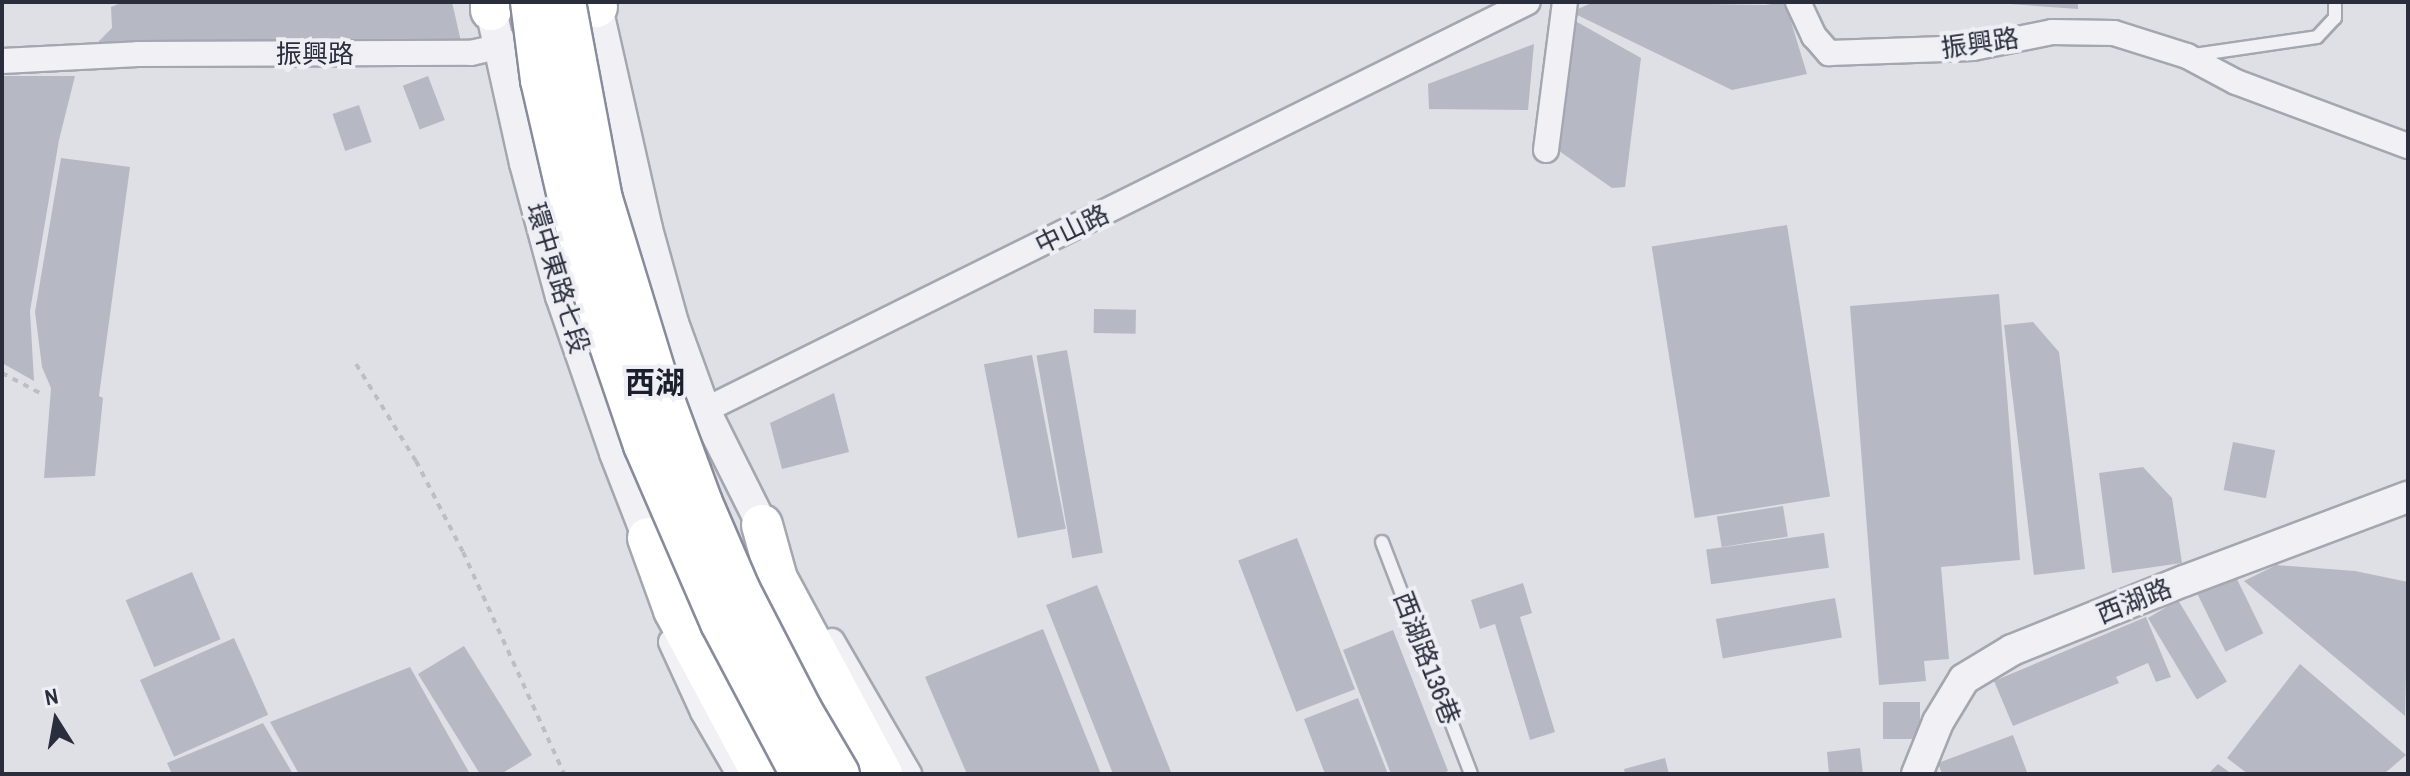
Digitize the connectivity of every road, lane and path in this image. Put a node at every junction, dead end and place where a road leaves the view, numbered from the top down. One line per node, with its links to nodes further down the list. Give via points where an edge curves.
1 (531, 2): 26 (highway, bridge, via 541,80 568,197 601,319 644,445 721,623)
2 (1528, 2): 15 (street, 中山路)
3 (1565, 2): 11 (street)
4 (1798, 2): 8 (street, 振興路, via 1829,53 1973,48 2052,32 2114,33)
5 (2335, 2): 8 (lane, 振興路, via 2335,18 2317,37)
6 (595, 5): 7 (street, 振興路); 15 (street, via 647,229); 21 (highway, bridge, via 602,199 661,392 740,591 802,711)
7 (493, 13): 9 (street, 振興路, via 471,53 138,54); 16 (street, 環中東路七段, via 546,244)
8 (2187, 56): 10 (street, 振興路, via 2236,82)
9 (2, 61)
10 (2408, 146)
11 (1546, 150)
12 (356, 364): 22 (path, via 443,513)
13 (2, 373): 14 (path)
14 (42, 394)
15 (705, 411): 16 (street, 中山路); 18 (street); 21 (street, via 706,489 780,651)
16 (615, 453): 19 (street, 環中東路七段)
17 (2408, 497): 29 (street, 西湖路, via 2012,650 1964,679 1938,722)
18 (762, 525): 21 (highway, via 777,579); 27 (street)
19 (648, 538): 23 (street, 環中東路七段, via 664,627); 24 (highway, via 674,610); 25 (street, 環中東路七段, via 698,603 749,711)
20 (1382, 542): 28 (lane, 西湖路136巷)
21 (859, 768)
22 (564, 774)
23 (739, 774)
24 (762, 774)
25 (787, 774)
26 (801, 774)
27 (909, 774)
28 (1471, 774)
29 (1917, 774)

